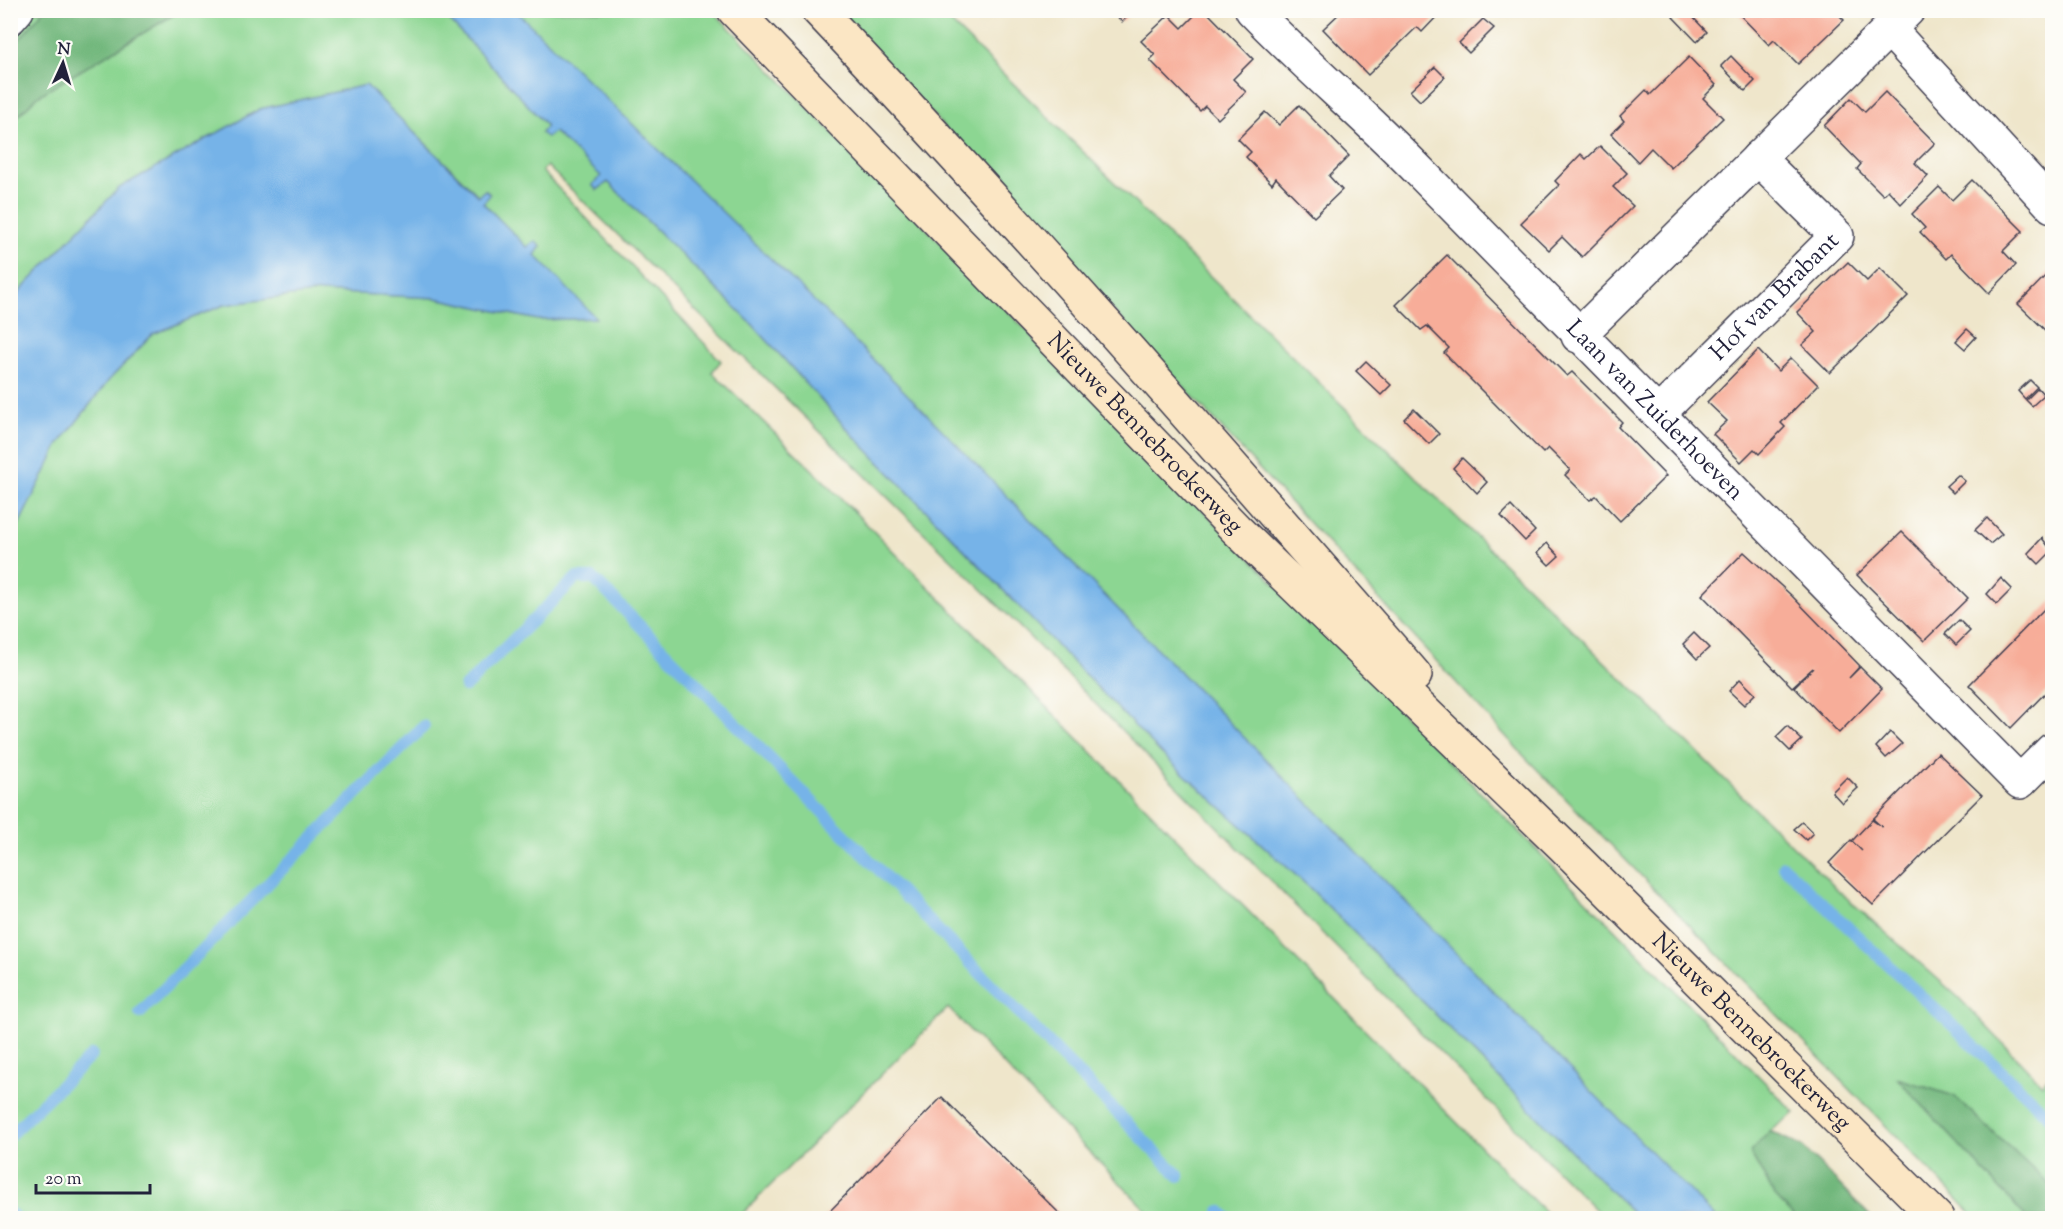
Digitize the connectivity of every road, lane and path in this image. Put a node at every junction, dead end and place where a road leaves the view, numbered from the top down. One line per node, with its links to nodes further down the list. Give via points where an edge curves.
1 (17, 10): 5 (street)
2 (734, 10): 12 (main road, Nieuwe Bennebroekerweg, via 1236,529)
3 (818, 10): 12 (main road, Nieuwe Bennebroekerweg, via 1260,497)
4 (1252, 10): 9 (street, Laan van Zuiderhoeven, via 1422,174)
5 (10, 18)
6 (1898, 20): 7 (street); 8 (street)
7 (1758, 158): 9 (street); 10 (street, Hof van Brabant, via 1837,236)
8 (2052, 206)
9 (1578, 336): 10 (street, Laan van Zuiderhoeven)
10 (1659, 414): 11 (street, Laan van Zuiderhoeven, via 2020,782)
11 (2052, 750)
12 (1563, 846): 13 (main road, Nieuwe Bennebroekerweg)
13 (1937, 1218)

